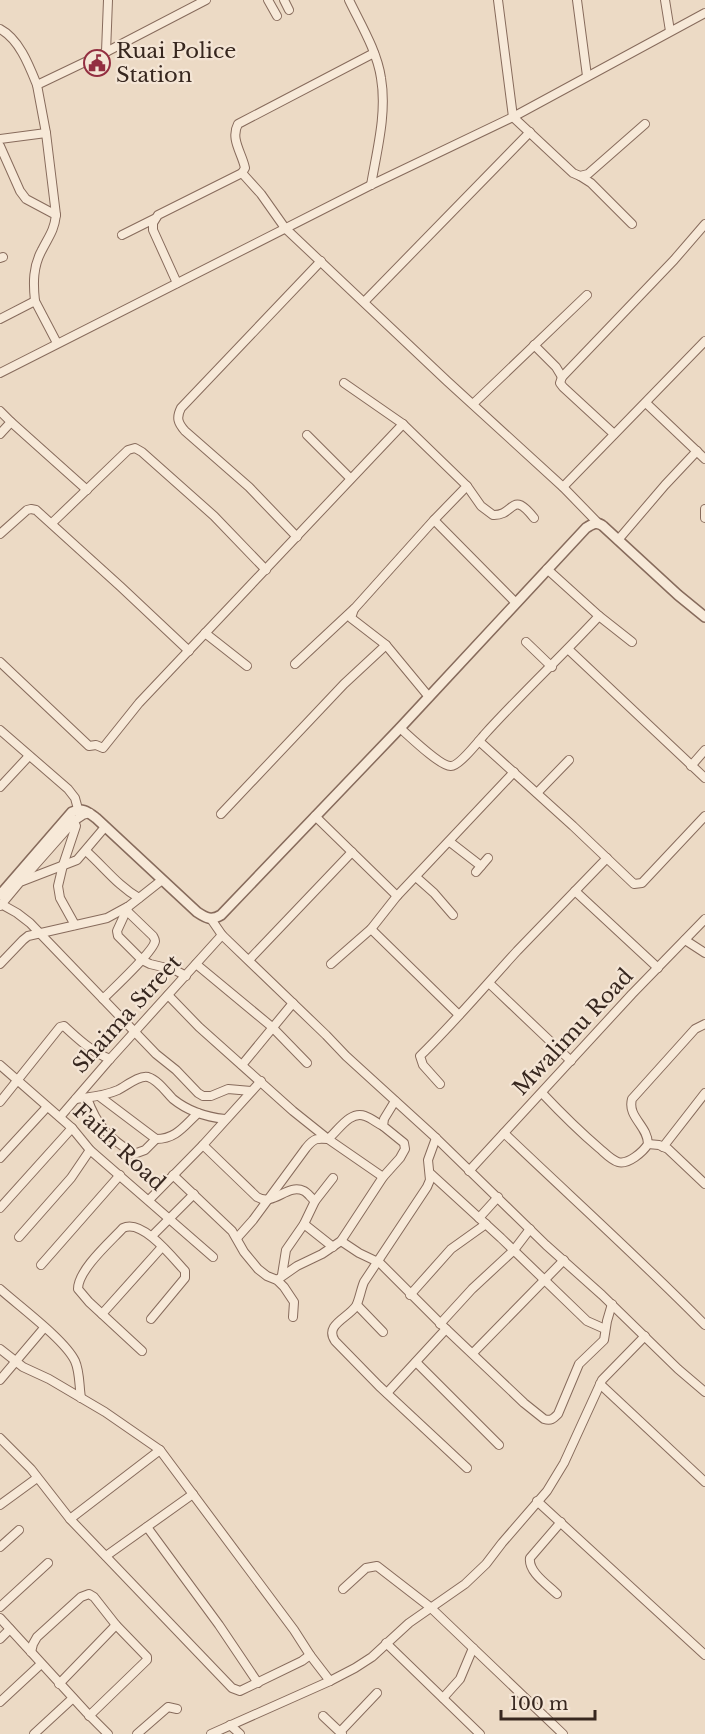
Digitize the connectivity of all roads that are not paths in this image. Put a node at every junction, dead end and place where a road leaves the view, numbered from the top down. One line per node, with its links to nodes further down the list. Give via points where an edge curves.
1 (108, 0): 14 (street)
2 (206, 0): 14 (street)
3 (268, 0): 11 (street)
4 (284, 0): 9 (street)
5 (350, 0): 15 (street)
6 (498, 0): 18 (street)
7 (577, 0): 16 (street)
8 (665, 0): 13 (street)
9 (289, 10)
10 (705, 13): 13 (street)
11 (277, 16)
12 (0, 29): 17 (street, via 18,48)
13 (670, 31): 16 (street)
14 (106, 52): 17 (street)
15 (374, 53): 24 (street, via 238,124 235,138 244,160); 26 (street, via 383,93)
16 (587, 76): 18 (street)
17 (37, 85): 21 (street)
18 (513, 117): 20 (street); 26 (street)
19 (645, 124): 25 (street, via 588,174)
20 (530, 132): 25 (street); 37 (street)
21 (46, 134): 22 (street); 27 (street)
22 (0, 139)
23 (0, 146): 27 (street, via 26,199)
24 (243, 173): 28 (street); 31 (street)
25 (580, 176): 29 (street)
26 (371, 185): 31 (street)
27 (56, 215): 36 (street, via 53,232 35,266)
28 (154, 219): 32 (street); 34 (street, via 153,230)
29 (632, 224)
30 (705, 225): 43 (street)
31 (285, 228): 33 (street); 34 (street)
32 (122, 235)
33 (321, 261): 37 (street); 66 (street, via 177,416 185,431 249,487)
34 (177, 283): 40 (street)
35 (587, 295): 41 (street)
36 (35, 301): 38 (street); 40 (street)
37 (364, 303): 46 (street)
38 (0, 319)
39 (705, 342): 45 (street)
40 (57, 343): 42 (street)
41 (534, 345): 43 (street); 46 (street)
42 (0, 373)
43 (562, 377): 51 (street, via 563,387)
44 (344, 383): 49 (street)
45 (645, 403): 51 (street); 53 (street)
46 (473, 404): 57 (street)
47 (0, 411): 48 (street)
48 (11, 422): 50 (street); 58 (street)
49 (403, 424): 55 (street); 56 (street)
50 (0, 434)
51 (614, 434): 57 (street)
52 (307, 435): 55 (street)
53 (697, 451): 54 (street); 67 (street)
54 (705, 459)
55 (350, 478): 66 (street)
56 (468, 486): 60 (street, via 493,515 521,504); 62 (street)
57 (563, 486): 64 (street)
58 (87, 490): 63 (street); 69 (street, via 128,450 135,448 214,516)
59 (705, 509): 61 (street)
60 (534, 518)
61 (705, 518)
62 (434, 520): 70 (street); 71 (street)
63 (52, 523): 65 (street, via 31,509); 79 (street)
64 (598, 523): 67 (street); 68 (street, via 586,528)
65 (0, 534)
66 (297, 537): 69 (street)
67 (618, 540): 73 (street)
68 (547, 569): 70 (street); 72 (street)
69 (266, 570): 74 (street)
70 (516, 603): 84 (street)
71 (355, 608): 77 (street, via 351,618); 81 (street)
72 (599, 616): 76 (street); 78 (street)
73 (705, 617)
74 (205, 633): 79 (street); 82 (street)
75 (526, 642): 83 (street)
76 (632, 642)
77 (386, 645): 84 (street); 98 (street)
78 (568, 649): 83 (street); 91 (street)
79 (189, 651): 80 (street, via 103,748 89,746)
80 (0, 662)
81 (295, 664)
82 (247, 666)
83 (552, 667): 87 (street, via 520,695)
84 (429, 697): 85 (street)
85 (400, 728): 87 (street, via 429,754 451,766); 99 (street)
86 (0, 730): 89 (street)
87 (479, 741): 92 (street)
88 (705, 750): 91 (street)
89 (29, 756): 94 (street); 96 (street, via 68,789)
90 (569, 759): 95 (street)
91 (691, 766): 93 (street)
92 (514, 772): 95 (street); 103 (street)
93 (705, 778)
94 (0, 787)
95 (537, 794): 107 (street)
96 (78, 809): 97 (street); 101 (street)
97 (90, 813): 101 (street); 102 (street)
98 (221, 814)
99 (315, 816): 105 (street); 118 (street, via 221,915)
100 (705, 816): 107 (street, via 642,883 634,884)
101 (72, 818): 108 (street, via 76,826); 111 (street); 115 (street)
102 (105, 827): 104 (street); 110 (street)
103 (450, 842): 106 (street, via 478,869); 109 (street)
104 (86, 851): 108 (street, via 77,861); 114 (street, via 121,887)
105 (352, 852): 113 (street); 127 (street)
106 (488, 858)
107 (607, 858): 112 (street)
108 (63, 865): 111 (street); 120 (street, via 58,892)
109 (416, 876): 113 (street); 117 (street)
110 (162, 880): 114 (street); 118 (street, via 197,912)
111 (20, 882): 115 (street)
112 (575, 891): 131 (street); 133 (street)
113 (398, 896): 121 (street)
114 (139, 898): 116 (street)
115 (0, 902): 122 (street)
116 (128, 909): 120 (street); 126 (street, via 117,934); 126 (street, via 155,940)
117 (453, 915)
118 (211, 919): 123 (street)
119 (705, 919): 124 (street, Mwalimu Road)
120 (75, 925): 122 (street)
121 (371, 929): 130 (street); 137 (street)
122 (39, 934): 128 (street, via 23,939); 135 (street)
123 (222, 935): 127 (street); 129 (street, Shaima Street)
124 (685, 940): 125 (street); 131 (street, Mwalimu Road)
125 (705, 953)
126 (142, 960): 132 (street); 135 (street)
127 (249, 960): 136 (street)
128 (0, 964)
129 (196, 964): 132 (street, Shaima Street); 139 (street)
130 (331, 964)
131 (658, 968): 142 (street, Mwalimu Road)
132 (186, 976): 134 (street, Shaima Street)
133 (489, 983): 137 (street); 142 (street)
134 (168, 995): 140 (street, Shaima Street); 145 (street)
135 (103, 999): 140 (street)
136 (293, 1003): 139 (street); 155 (street)
137 (459, 1015): 148 (street, via 420,1056)
138 (705, 1024): 167 (street, via 695,1029 632,1098 632,1111)
139 (272, 1027): 143 (street); 145 (street)
140 (135, 1031): 141 (street, Shaima Street); 149 (street, via 203,1096 228,1089)
141 (110, 1059): 146 (street, via 79,1041 64,1026); 154 (street, Shaima Street)
142 (571, 1061): 150 (street, Mwalimu Road)
143 (307, 1063)
144 (0, 1065): 146 (street, Faith Road)
145 (242, 1065): 147 (street)
146 (17, 1080): 156 (street); 157 (street, Faith Road)
147 (261, 1081): 149 (street); 166 (street)
148 (440, 1084)
149 (251, 1091): 160 (street)
150 (542, 1093): 163 (street, Mwalimu Road); 167 (street, via 617,1162 627,1162)
151 (705, 1093): 169 (street)
152 (99, 1096): 153 (street); 158 (street, via 147,1077); 165 (street)
153 (87, 1098): 154 (street); 165 (street, via 99,1124 135,1154)
154 (76, 1099): 159 (street, Shaima Street)
155 (395, 1101): 161 (street); 164 (street)
156 (0, 1102)
157 (47, 1107): 159 (street, Faith Road); 171 (street)
158 (198, 1113): 160 (street); 165 (street, via 176,1135)
159 (60, 1117): 162 (street, Faith Road)
160 (225, 1119): 168 (street)
161 (383, 1126): 166 (street, via 360,1115 344,1123); 176 (street, via 405,1147)
162 (72, 1128): 170 (street, Faith Road); 184 (street)
163 (504, 1133): 172 (street, Mwalimu Road); 210 (street)
164 (436, 1138): 172 (street); 173 (street, via 428,1160)
165 (156, 1139)
166 (328, 1140): 176 (street); 182 (street, via 317,1138 310,1143)
167 (648, 1144): 169 (street)
168 (203, 1145): 175 (street); 182 (street, via 257,1197)
169 (663, 1147): 178 (street)
170 (90, 1150): 174 (street, Faith Road); 191 (street)
171 (0, 1158)
172 (469, 1171): 180 (street)
173 (431, 1174): 186 (street); 199 (street, via 427,1187)
174 (120, 1175): 181 (street, Faith Road); 200 (street)
175 (173, 1175): 179 (street); 181 (street)
176 (383, 1177): 193 (street)
177 (333, 1178): 183 (street)
178 (705, 1184)
179 (194, 1194): 185 (street); 192 (street)
180 (498, 1197): 186 (street); 189 (street)
181 (149, 1200): 185 (street, Faith Road)
182 (267, 1200): 183 (street, via 298,1190); 192 (street)
183 (315, 1201): 187 (street)
184 (0, 1208)
185 (170, 1218): 190 (street); 197 (street, Faith Road)
186 (479, 1218): 188 (street)
187 (304, 1224): 195 (street); 201 (street, via 284,1253)
188 (486, 1224): 196 (street); 204 (street, via 451,1249)
189 (530, 1229): 196 (street); 198 (street)
190 (152, 1236): 194 (street); 207 (street, via 134,1226 123,1228 80,1276 78,1288)
191 (19, 1237)
192 (237, 1238): 201 (street, via 258,1269 267,1276)
193 (341, 1241): 195 (street); 199 (street)
194 (162, 1247): 207 (street); 209 (street, via 185,1271 185,1278)
195 (333, 1247): 201 (street)
196 (514, 1250): 202 (street); 211 (street, via 472,1289)
197 (213, 1257)
198 (564, 1260): 202 (street); 205 (street)
199 (377, 1262): 204 (street); 206 (street, via 364,1282)
200 (41, 1265)
201 (279, 1277): 208 (street, via 294,1302)
202 (545, 1280): 213 (street, via 587,1321); 218 (street)
203 (1, 1291): 212 (street)
204 (410, 1295): 211 (street)
205 (612, 1304): 213 (street); 215 (street)
206 (357, 1305): 214 (street); 224 (street, via 338,1323 332,1335)
207 (102, 1314): 217 (street)
208 (293, 1317)
209 (151, 1319)
210 (705, 1325)
211 (443, 1326): 218 (street); 220 (street)
212 (44, 1328): 219 (street); 225 (street, via 74,1359)
213 (605, 1329): 218 (street, via 604,1340 579,1364 558,1414 550,1420 524,1403)
214 (383, 1332)
215 (645, 1335): 222 (street); 223 (street)
216 (0, 1349): 219 (street)
217 (142, 1351)
218 (473, 1353)
219 (15, 1361): 221 (street); 225 (street)
220 (416, 1362): 224 (street); 227 (street)
221 (0, 1380)
222 (600, 1384): 231 (street); 234 (street, via 557,1476)
223 (705, 1392)
224 (387, 1393): 229 (street)
225 (81, 1398): 228 (street)
226 (0, 1438): 230 (street)
227 (499, 1445)
228 (160, 1450): 232 (street); 235 (street)
229 (467, 1468)
230 (37, 1478): 233 (street); 235 (street)
231 (705, 1482)
232 (193, 1494): 237 (street); 253 (street)
233 (2, 1500)
234 (537, 1501): 236 (street); 245 (street, via 486,1564)
235 (70, 1519): 240 (street)
236 (561, 1522): 243 (street, via 529,1561 535,1573); 254 (street)
237 (147, 1527): 240 (street); 257 (street)
238 (19, 1530): 239 (street)
239 (0, 1547)
240 (106, 1556): 257 (street, via 232,1688 240,1690)
241 (48, 1563): 244 (street)
242 (343, 1588): 245 (street, via 366,1568 377,1566)
243 (557, 1594)
244 (0, 1607)
245 (430, 1608): 250 (street); 251 (street)
246 (0, 1618): 248 (street)
247 (116, 1625): 252 (street, via 94,1597 86,1594 37,1637); 258 (street); 264 (street, via 147,1660)
248 (10, 1629): 249 (street); 252 (street)
249 (0, 1639)
250 (386, 1643): 256 (street, via 372,1657); 261 (street)
251 (473, 1648): 261 (street, via 460,1679); 274 (street)
252 (31, 1652): 255 (street)
253 (310, 1655): 256 (street); 257 (street)
254 (705, 1655)
255 (41, 1664): 258 (street); 262 (street)
256 (330, 1681): 266 (street)
257 (258, 1683)
258 (59, 1684): 260 (street)
259 (376, 1693): 267 (street)
260 (73, 1698): 264 (street); 268 (street)
261 (443, 1698): 273 (street)
262 (0, 1702)
263 (177, 1709): 270 (street, via 168,1707)
264 (90, 1716): 269 (street)
265 (323, 1716): 267 (street)
266 (230, 1725): 271 (street); 272 (street)
267 (341, 1733)
268 (34, 1734)
269 (108, 1734)
270 (137, 1734)
271 (211, 1734)
272 (240, 1734)
273 (480, 1734)
274 (563, 1734)

